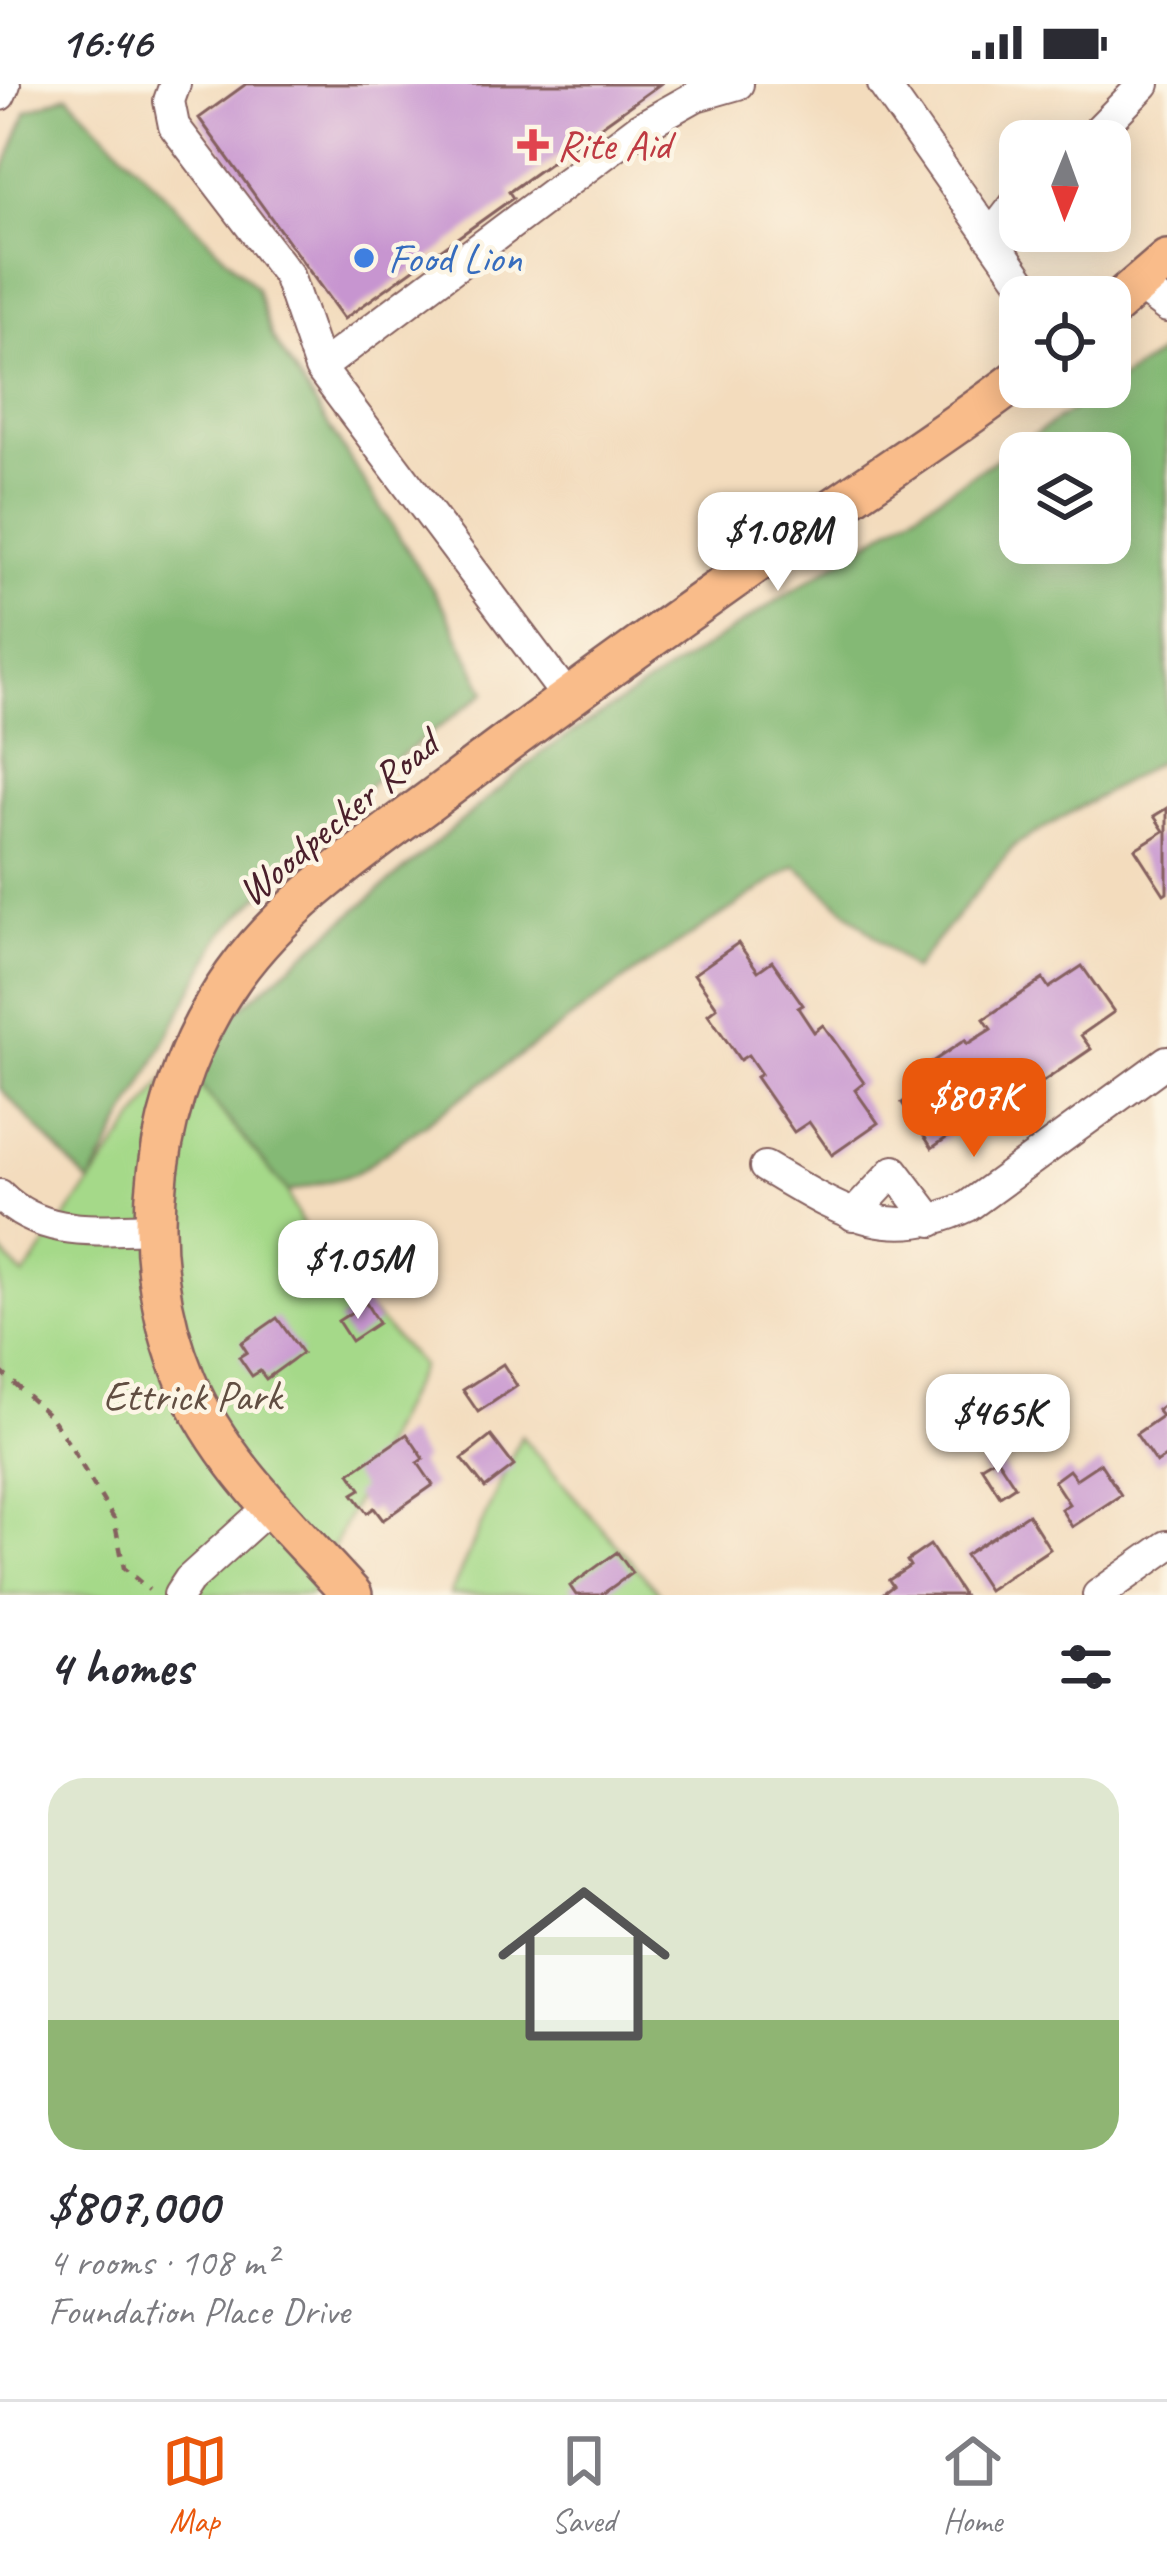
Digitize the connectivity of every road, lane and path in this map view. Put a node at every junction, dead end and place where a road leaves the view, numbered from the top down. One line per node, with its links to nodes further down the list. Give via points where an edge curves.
1 (5, 84): 6 (street)
2 (175, 84): 11 (street, via 174,126 287,275)
3 (738, 84): 11 (street, via 696,96 639,128)
4 (1144, 84): 7 (street)
5 (897, 89): 9 (street)
6 (0, 95)
7 (1109, 120)
8 (999, 225): 9 (street)
9 (990, 237): 10 (street)
10 (1018, 276)
11 (320, 368): 13 (street)
12 (999, 393): 13 (main road, Woodpecker Road)
13 (568, 698): 19 (main road, Woodpecker Road, via 316,888 235,974 202,1027 170,1107)
14 (1167, 1061): 18 (street, via 968,1206)
15 (765, 1167): 17 (street)
16 (0, 1195): 19 (street, via 65,1229)
17 (853, 1215): 18 (street, via 898,1225); 18 (street, via 894,1171)
18 (932, 1221)
19 (155, 1228): 21 (main road, Woodpecker Road, via 185,1379 232,1460)
20 (0, 1371): 23 (path, via 69,1444 114,1519 124,1568)
21 (272, 1505): 23 (street); 24 (main road, Woodpecker Road)
22 (1167, 1546): 25 (street)
23 (164, 1593)
24 (352, 1595)
25 (1098, 1595)

